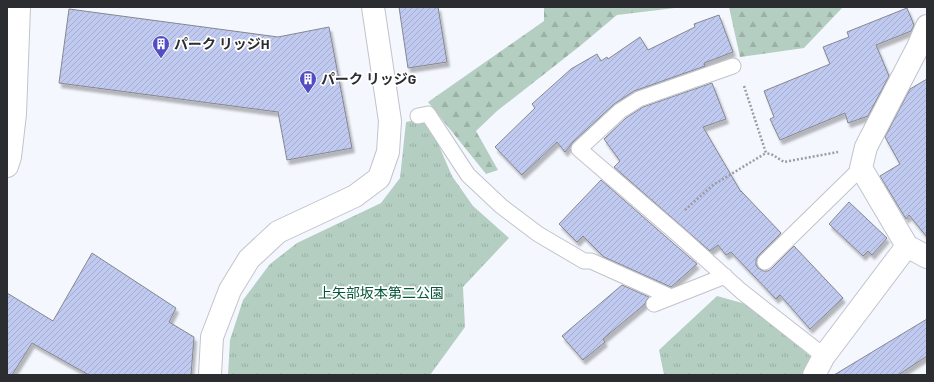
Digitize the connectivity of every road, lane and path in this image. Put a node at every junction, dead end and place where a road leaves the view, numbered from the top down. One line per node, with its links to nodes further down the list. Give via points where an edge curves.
1 (19, 7): 9 (street, via 14,114)
2 (373, 7): 6 (street)
3 (927, 26): 4 (street)
4 (922, 55): 7 (street)
5 (733, 66): 8 (path, via 736,65); 11 (lane, via 639,99 620,111 579,149)
6 (404, 118): 16 (lane, via 428,114 468,175 501,206 538,234 584,261 592,260); 19 (street, via 379,178 355,196 278,232 249,259 230,290 212,338)
7 (866, 147): 8 (path, via 784,162); 10 (street)
8 (766, 153): 11 (path, via 713,185)
9 (7, 166)
10 (861, 168): 12 (street); 14 (lane)
11 (667, 226): 15 (lane)
12 (907, 246): 13 (street); 18 (street)
13 (927, 257)
14 (765, 262)
15 (725, 276): 16 (lane); 18 (lane)
16 (671, 297): 17 (lane)
17 (654, 304)
18 (824, 356): 20 (street)
19 (210, 375)
20 (814, 375)

